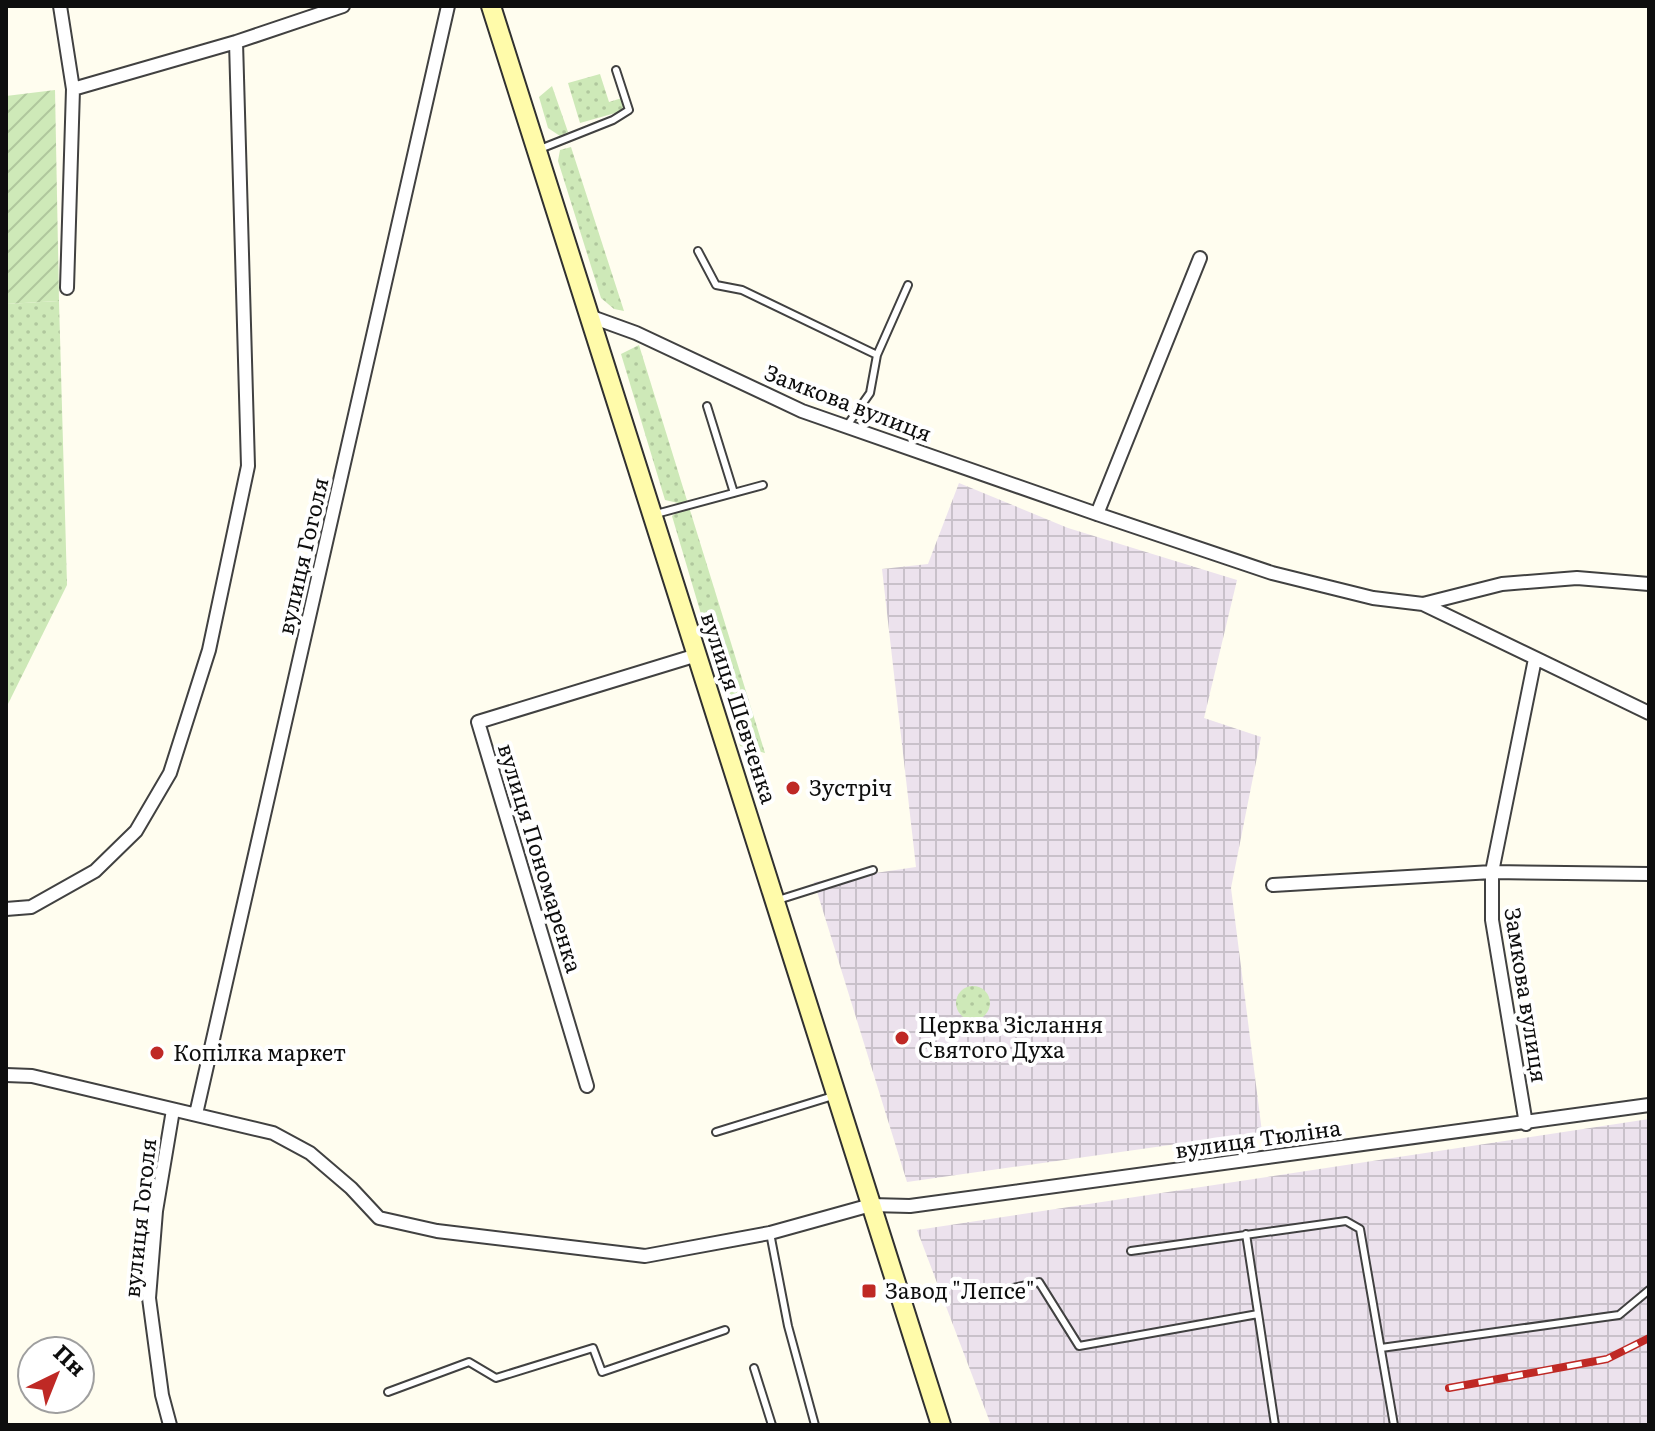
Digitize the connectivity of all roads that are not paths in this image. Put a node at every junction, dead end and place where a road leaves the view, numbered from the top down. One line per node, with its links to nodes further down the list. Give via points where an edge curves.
1 (60, 6): 7 (street)
2 (343, 6): 5 (street)
3 (448, 6): 37 (street, вулиця Гоголя)
4 (491, 6): 8 (main road, вулиця Шевченка)
5 (236, 42): 7 (street); 31 (street, via 248,466 209,650 170,773 136,831 95,871 31,907)
6 (616, 70): 8 (lane, via 629,110)
7 (73, 89): 12 (street)
8 (536, 150): 13 (main road, вулиця Шевченка)
9 (698, 251): 14 (lane, via 716,285 742,290)
10 (1200, 258): 19 (street)
11 (908, 285): 14 (lane)
12 (67, 288)
13 (589, 316): 16 (street, Замкова вулиця); 20 (main road, вулиця Шевченка)
14 (877, 355): 16 (lane, via 870,393)
15 (707, 406): 18 (lane)
16 (846, 427): 19 (street, Замкова вулиця)
17 (763, 485): 18 (lane)
18 (734, 493): 20 (lane)
19 (1097, 514): 22 (street, Замкова вулиця, via 1272,573 1373,598)
20 (652, 515): 23 (main road, вулиця Шевченка)
21 (1649, 584): 22 (street, via 1577,578 1502,584)
22 (1423, 604): 24 (street, Замкова вулиця)
23 (697, 655): 30 (main road, вулиця Шевченка); 33 (street, вулиця Пономаренка, via 478,722)
24 (1535, 659): 25 (street, Замкова вулиця); 27 (street, Замкова вулиця)
25 (1649, 713)
26 (873, 870): 30 (lane)
27 (1492, 872): 28 (street); 29 (street); 38 (street, Замкова вулиця, via 1492,920)
28 (1649, 874)
29 (1273, 885)
30 (775, 901): 34 (main road, вулиця Шевченка)
31 (6, 909)
32 (6, 1075): 36 (street, вулиця Тюліна, via 32,1076)
33 (587, 1086)
34 (836, 1095): 39 (lane); 40 (main road, вулиця Шевченка)
35 (1649, 1105): 38 (street, вулиця Тюліна)
36 (173, 1110): 37 (street, вулиця Тюліна); 51 (street, вулиця Гоголя, via 156,1211 149,1298)
37 (196, 1114): 41 (street, вулиця Тюліна, via 273,1133 310,1153 379,1218 437,1231 645,1256)
38 (1526, 1124): 40 (street, вулиця Тюліна, via 910,1206)
39 (716, 1132)
40 (871, 1205): 41 (street, вулиця Тюліна); 54 (main road, вулиця Шевченка)
41 (770, 1233): 53 (lane)
42 (1246, 1234): 43 (lane); 46 (lane); 48 (lane, via 1346,1221 1360,1229)
43 (1131, 1251)
44 (1649, 1290): 48 (lane, via 1619,1315)
45 (1000, 1291): 46 (lane, via 1039,1282 1079,1346)
46 (1258, 1314): 55 (lane)
47 (725, 1330): 50 (lane, via 602,1372 593,1348 496,1378 469,1362)
48 (1381, 1348): 56 (lane)
49 (754, 1368): 52 (lane)
50 (388, 1392)
51 (170, 1425)
52 (772, 1425)
53 (815, 1425)
54 (941, 1425)
55 (1275, 1425)
56 (1394, 1425)

